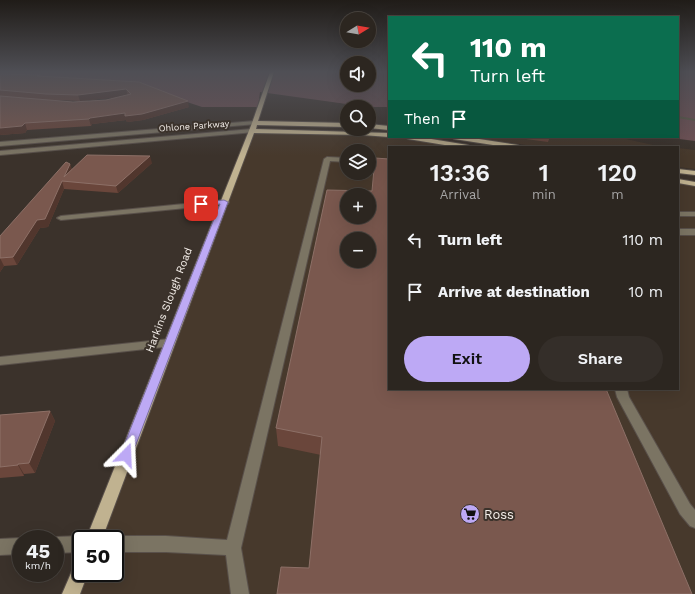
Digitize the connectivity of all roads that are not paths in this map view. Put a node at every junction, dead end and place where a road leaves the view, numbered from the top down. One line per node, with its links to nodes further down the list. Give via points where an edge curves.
1 (263, 100): 3 (main road, Harkins Slough Road)
2 (340, 125): 3 (main road, Ohlone Parkway)
3 (254, 127): 6 (main road, Ohlone Parkway); 9 (street, Ohlone Parkway, via 190,127); 12 (street, Ohlone Parkway); 20 (main road, Harkins Slough Road)
4 (376, 127): 5 (main road)
5 (388, 128)
6 (388, 135)
7 (414, 138): 10 (main road)
8 (460, 138): 11 (main road)
9 (0, 144)
10 (462, 146)
11 (512, 146)
12 (0, 153)
13 (340, 160): 34 (street, via 327,159)
14 (376, 162): 15 (street)
15 (388, 163)
16 (679, 171): 17 (main road)
17 (695, 173)
18 (679, 181): 19 (main road)
19 (695, 184)
20 (224, 202): 23 (street); 26 (main road, Harkins Slough Road)
21 (679, 214): 22 (street)
22 (695, 214)
23 (61, 218)
24 (679, 230): 25 (street)
25 (695, 232)
26 (169, 343): 27 (street); 30 (main road, Harkins Slough Road)
27 (0, 361)
28 (621, 390): 29 (street, via 685,509)
29 (695, 521)
30 (97, 530)
31 (124, 544): 34 (street)
32 (12, 546): 33 (street)
33 (0, 547)
34 (233, 548): 37 (street)
35 (76, 582): 36 (main road)
36 (71, 594)
37 (240, 594)

